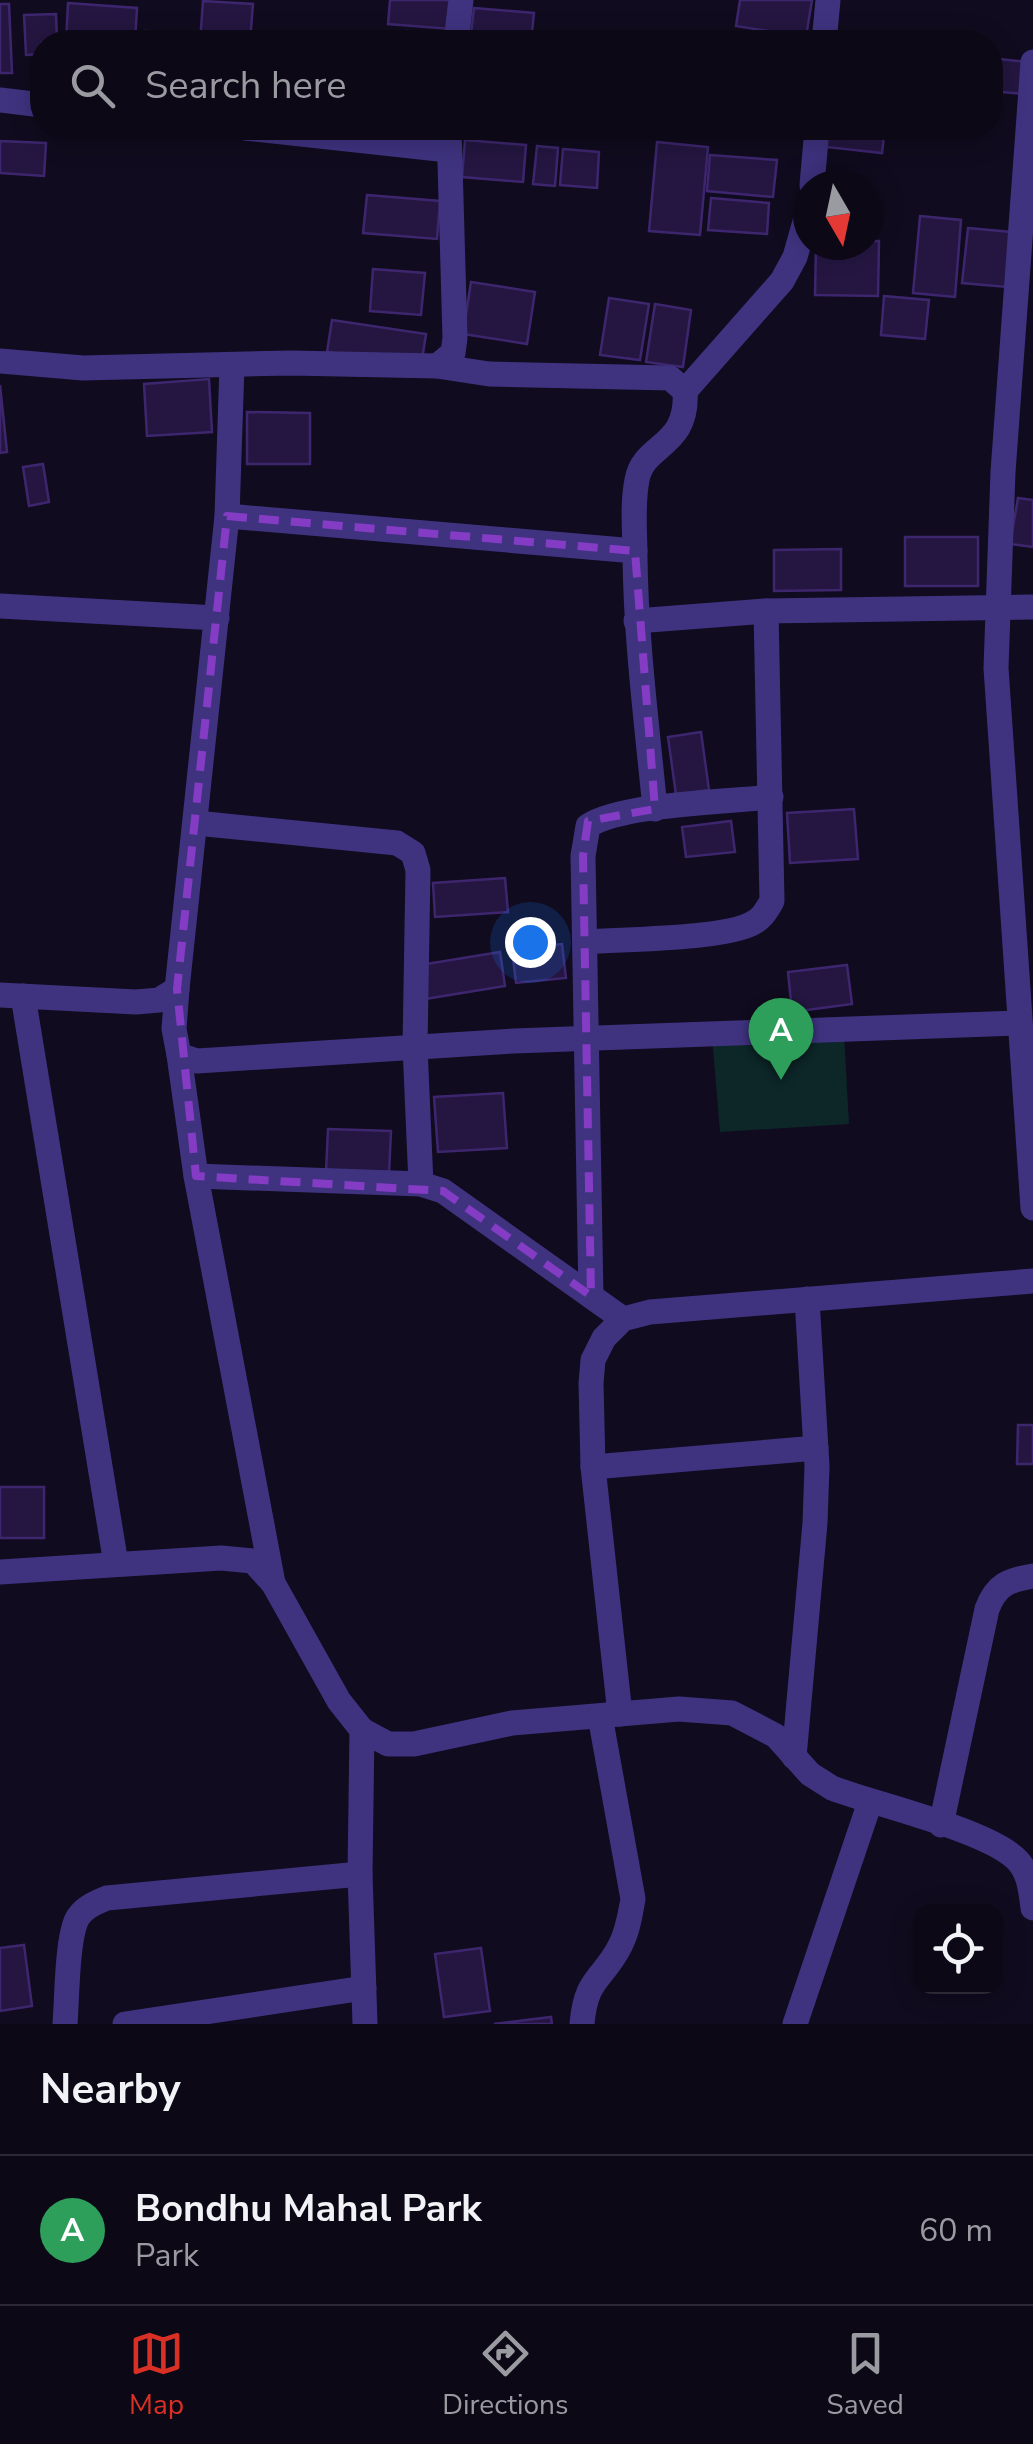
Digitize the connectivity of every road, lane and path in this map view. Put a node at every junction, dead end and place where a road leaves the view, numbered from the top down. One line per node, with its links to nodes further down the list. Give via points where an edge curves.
1 (461, 0): 3 (street)
2 (828, 0): 4 (street)
3 (457, 30)
4 (825, 30)
5 (1033, 62): 19 (street)
6 (0, 100): 7 (street)
7 (30, 104)
8 (448, 140): 14 (street, via 455,338 453,353)
9 (816, 140): 10 (street)
10 (813, 170)
11 (793, 260): 15 (street)
12 (0, 362): 13 (street)
13 (232, 365): 14 (street); 16 (street)
14 (437, 366): 15 (street, via 670,378)
15 (685, 391): 17 (street, via 680,425 637,475)
16 (227, 516): 17 (street); 22 (street)
17 (635, 552): 23 (street)
18 (0, 606): 22 (street)
19 (996, 606): 20 (street); 21 (street); 30 (street)
20 (1033, 607)
21 (766, 610): 23 (street); 24 (street)
22 (217, 618): 26 (street)
23 (636, 621): 25 (street)
24 (771, 797): 25 (street); 27 (street, via 774,882 764,915 728,931)
25 (656, 810): 27 (street, via 588,826)
26 (196, 823): 28 (street); 32 (street, via 397,844 413,853)
27 (586, 942): 31 (street)
28 (177, 988): 29 (street, via 159,1000 136,1002); 33 (street)
29 (11, 995): 43 (street)
30 (1019, 1023): 31 (street); 36 (street)
31 (589, 1038): 32 (street); 38 (street)
32 (416, 1047): 33 (street, via 197,1061); 35 (street)
33 (179, 1055): 34 (street)
34 (196, 1176): 35 (street); 46 (street)
35 (421, 1184): 38 (street, via 442,1191)
36 (1033, 1208)
37 (1033, 1281): 39 (street)
38 (591, 1296): 40 (street)
39 (807, 1299): 40 (street); 41 (street)
40 (623, 1318): 42 (street, via 593,1360)
41 (816, 1448): 42 (street); 49 (street)
42 (593, 1467): 47 (street)
43 (116, 1564): 44 (street); 46 (street, via 253,1561)
44 (0, 1572)
45 (1033, 1576): 51 (street, via 994,1589 986,1608)
46 (273, 1583): 48 (street)
47 (610, 1715): 48 (street, via 512,1724 414,1744 388,1744); 49 (street, via 679,1708 732,1712 776,1736); 58 (street, via 632,1898 619,1948 584,1998)
48 (362, 1730): 52 (street)
49 (794, 1757): 50 (street, via 832,1788)
50 (870, 1802): 51 (street); 59 (street)
51 (941, 1825): 53 (street, via 1018,1859)
52 (360, 1874): 54 (street); 55 (street, via 107,1898 88,1906 76,1920)
53 (1032, 1893)
54 (364, 1988): 56 (street); 57 (street)
55 (65, 2024)
56 (125, 2024)
57 (365, 2024)
58 (582, 2024)
59 (796, 2024)

